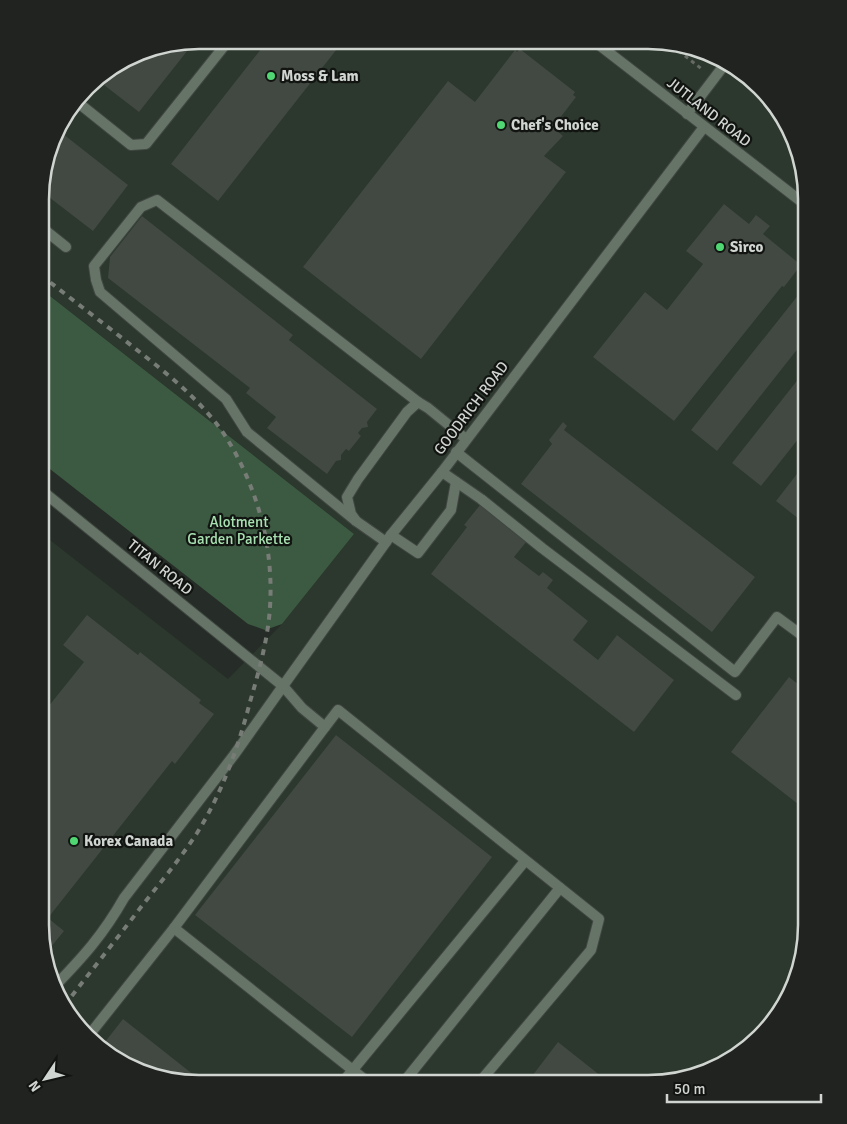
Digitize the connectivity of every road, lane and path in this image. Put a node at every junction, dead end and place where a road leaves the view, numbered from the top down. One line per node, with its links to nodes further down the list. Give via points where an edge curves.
1 (222, 49): 6 (street, via 146,144 131,144)
2 (604, 49): 7 (street, JUTLAND ROAD)
3 (681, 53): 5 (path)
4 (722, 68): 5 (street)
5 (714, 78): 7 (street)
6 (81, 105)
7 (687, 114): 8 (street, JUTLAND ROAD)
8 (704, 127): 9 (street, JUTLAND ROAD); 13 (street, GOODRICH ROAD)
9 (798, 199)
10 (49, 233): 11 (street)
11 (66, 247)
12 (418, 402): 13 (street); 18 (street, via 407,412 346,497); 18 (street, via 157,200 141,207 94,266 100,292 226,398 247,432)
13 (466, 439): 14 (street, GOODRICH ROAD)
14 (456, 452): 15 (street, GOODRICH ROAD); 20 (street, via 736,672 777,617)
15 (442, 472): 16 (street); 19 (street, GOODRICH ROAD)
16 (456, 482): 19 (street, via 451,510 418,553); 22 (street)
17 (49, 496): 21 (street, TITAN ROAD)
18 (356, 521): 19 (street)
19 (388, 539): 21 (street, GOODRICH ROAD)
20 (798, 632)
21 (283, 686): 23 (street); 27 (street, GOODRICH ROAD, via 124,898 93,946)
22 (736, 695)
23 (325, 727): 24 (street, via 338,710); 26 (street)
24 (526, 861): 25 (street); 29 (street)
25 (560, 888): 32 (street); 33 (street, via 600,919 591,950)
26 (174, 928): 28 (street); 29 (street)
27 (60, 981)
28 (93, 1031)
29 (352, 1070): 30 (street); 31 (street)
30 (348, 1075)
31 (359, 1075)
32 (409, 1075)
33 (486, 1075)

